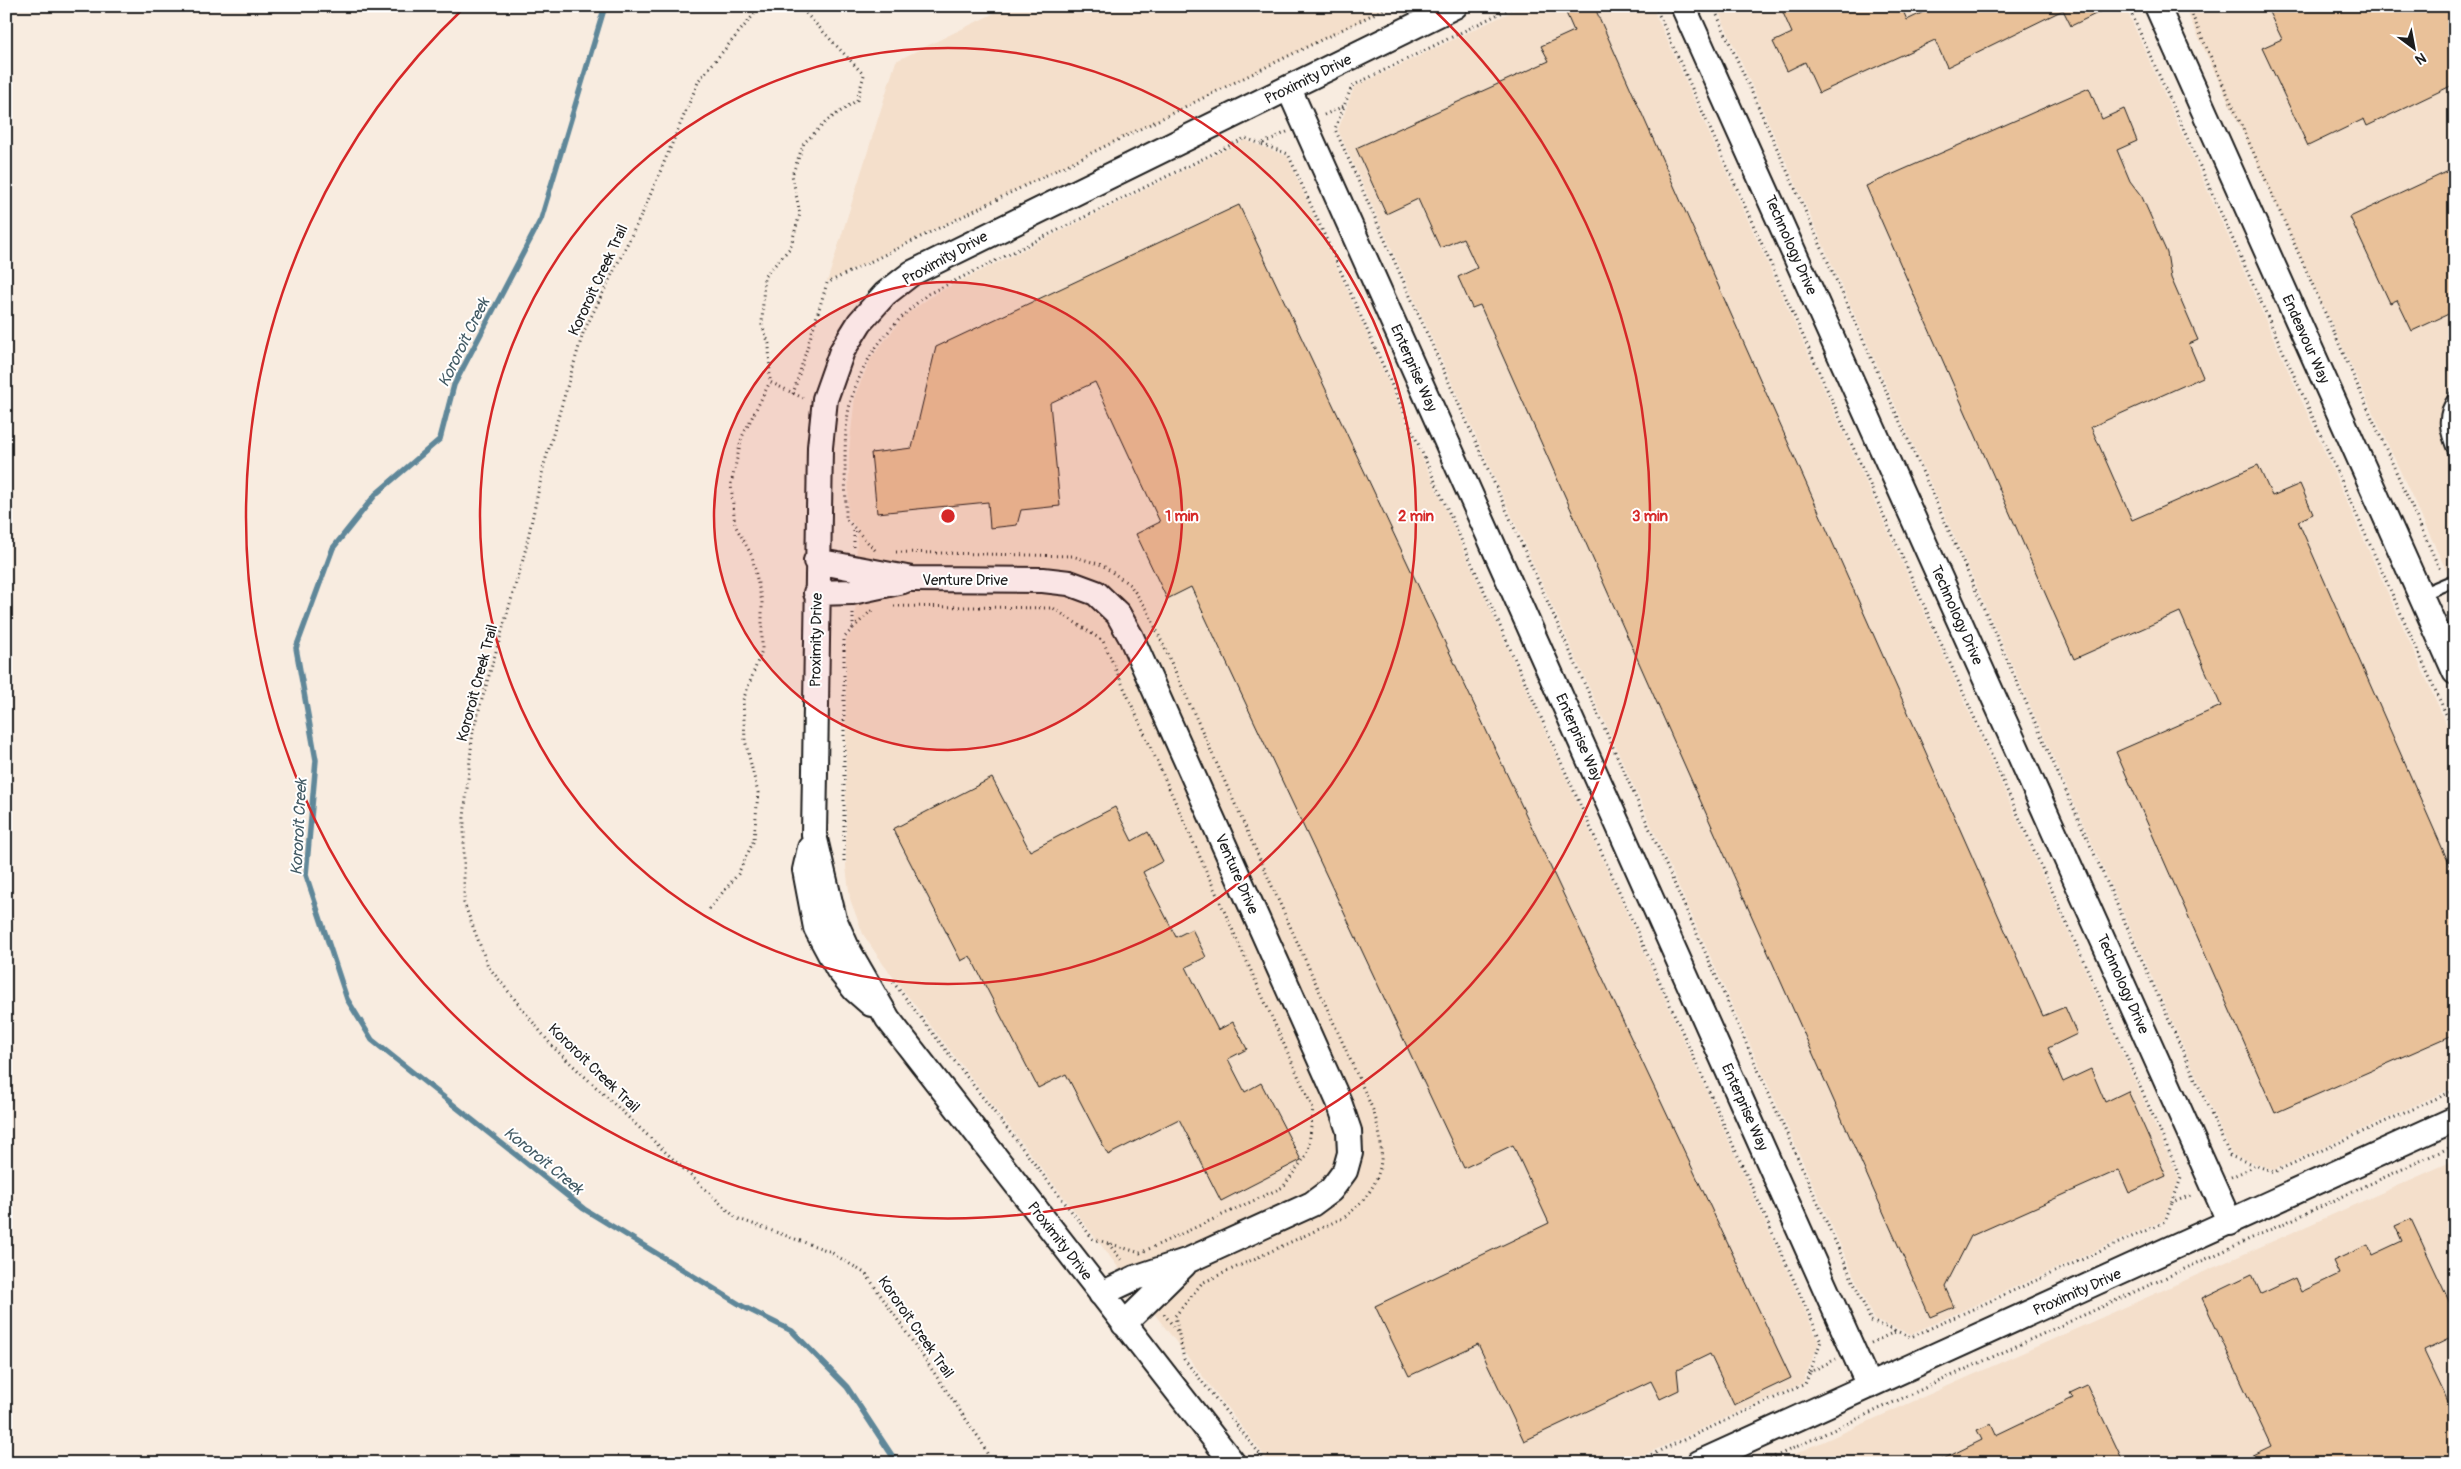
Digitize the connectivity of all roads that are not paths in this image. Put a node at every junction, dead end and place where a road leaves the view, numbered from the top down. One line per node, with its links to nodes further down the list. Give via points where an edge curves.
1 (1456, 6): 4 (street, Proximity Drive)
2 (1683, 6): 14 (street, Technology Drive)
3 (2157, 6): 11 (street, Endeavour Way)
4 (1289, 89): 7 (street, Proximity Drive, via 912,273 885,294 860,322 842,352 824,399); 18 (street, Enterprise Way)
5 (2455, 396): 6 (lane, via 2447,407 2445,420)
6 (2455, 453)
7 (816, 562): 8 (street, Venture Drive); 10 (street, Proximity Drive)
8 (912, 579): 10 (street, Venture Drive, via 852,592); 15 (street, Venture Drive, via 1069,583 1096,593 1118,614 1339,1102 1349,1131 1350,1153 1345,1171 1331,1190 1312,1204)
9 (2450, 582): 11 (lane)
10 (816, 593): 16 (street, Proximity Drive, via 814,835 834,919 888,1019)
11 (2420, 595): 12 (street, Endeavour Way)
12 (2455, 672)
13 (2455, 1119): 14 (street, Proximity Drive)
14 (2230, 1223): 18 (street, Proximity Drive)
15 (1189, 1260): 16 (street, Venture Drive, via 1135,1278); 17 (street, Venture Drive)
16 (1101, 1294): 17 (street, Proximity Drive)
17 (1124, 1324): 19 (street, Proximity Drive)
18 (1869, 1386): 20 (street, Proximity Drive)
19 (1233, 1463)
20 (1699, 1463)

